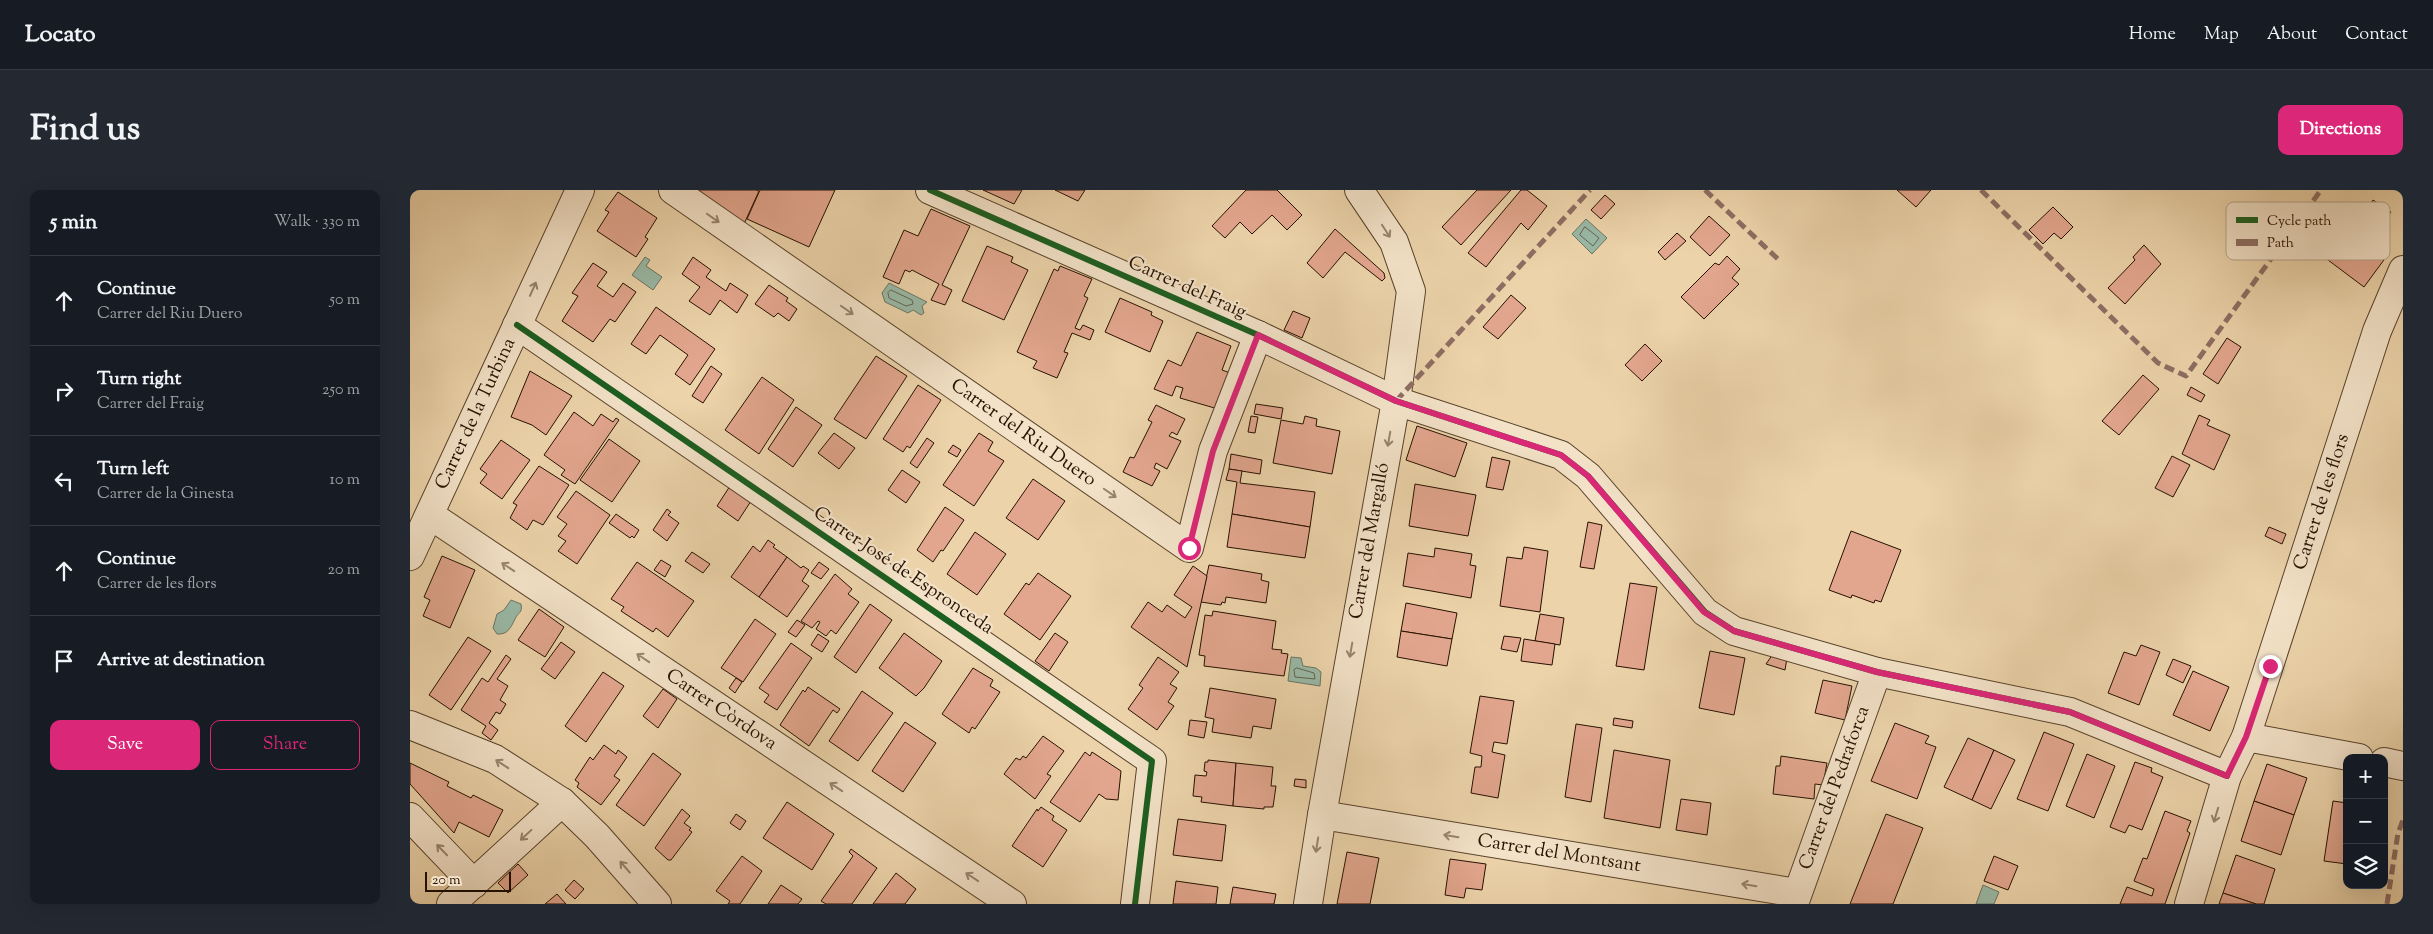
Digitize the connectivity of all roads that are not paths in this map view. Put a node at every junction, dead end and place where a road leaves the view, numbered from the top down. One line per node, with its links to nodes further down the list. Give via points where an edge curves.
1 (580, 190): 6 (street, Carrer de la Turbina, one-way to 1)
2 (673, 190): 7 (street, Carrer del Riu Duero, one-way to 7, via 1189,548 1213,451)
3 (930, 190): 7 (street, Carrer del Fraig)
4 (1359, 190): 8 (street, Carrer del Margalló, one-way to 8, via 1394,242 1411,291)
5 (2403, 270): 13 (street, Carrer de les flors, via 2377,331)
6 (517, 325): 9 (street, Carrer de la Turbina); 26 (street, Carrer José de Espronceda, via 1152,761)
7 (1258, 335): 8 (street, Carrer del Fraig)
8 (1396, 401): 11 (street, Carrer del Fraig, via 1561,455 1588,476 1704,612 1734,631); 19 (street, Carrer del Margalló, one-way to 19)
9 (430, 515): 10 (street, Carrer de la Turbina); 25 (street, Carrer Còrdova, one-way to 9)
10 (410, 556)
11 (1877, 672): 17 (street, Carrer del Fraig, via 2070,712); 22 (street, Carrer del Pedraforca)
12 (410, 725): 18 (street, one-way to 12, via 495,759)
13 (2246, 737): 14 (street); 17 (street, Carrer de les flors)
14 (2343, 755)
15 (2388, 763): 16 (street)
16 (2403, 766)
17 (2227, 776): 28 (street, Carrer de les flors, one-way to 28)
18 (562, 802): 21 (street, one-way to 21); 24 (street, one-way to 18, via 598,836)
19 (1322, 815): 22 (street, Carrer del Montsant, one-way to 19); 27 (street, Carrer del Margalló, one-way to 27)
20 (410, 817): 21 (street, one-way to 20)
21 (474, 884): 23 (street)
22 (1796, 898)
23 (451, 904)
24 (657, 904)
25 (1012, 904)
26 (1135, 904)
27 (1308, 904)
28 (2189, 904)

